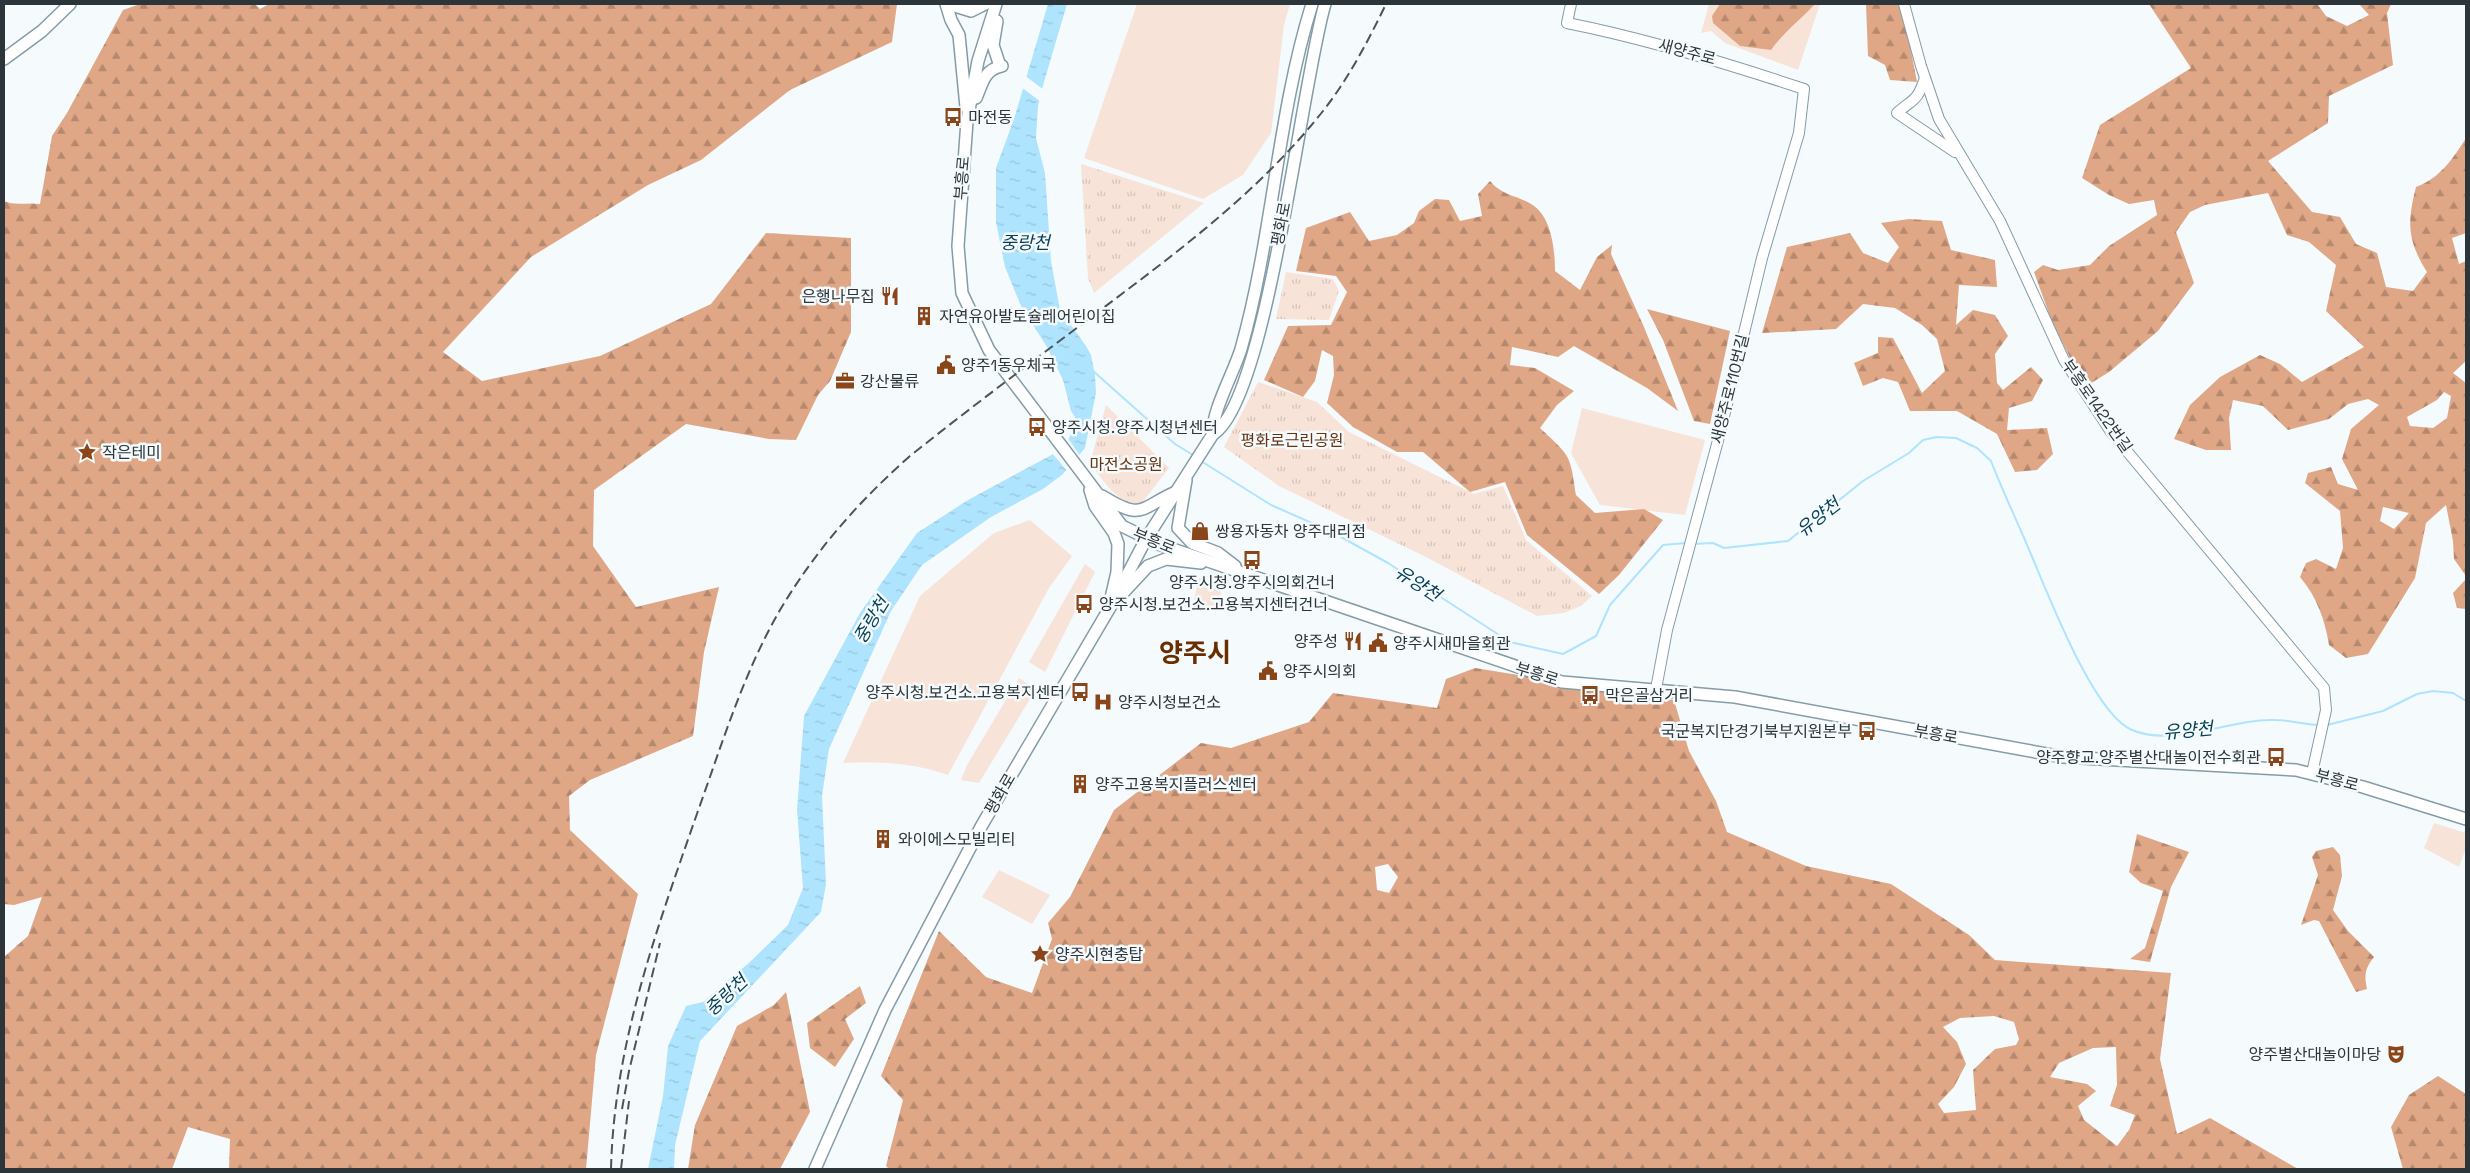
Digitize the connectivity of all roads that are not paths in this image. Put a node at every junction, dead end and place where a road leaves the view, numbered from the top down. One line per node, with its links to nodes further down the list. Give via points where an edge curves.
1 (70, 4): 9 (main road, via 42,31)
2 (947, 4): 3 (main road, via 971,11); 12 (main road, via 951,20 960,34)
3 (985, 4)
4 (998, 4): 12 (main road, 부흥로, via 982,45); 12 (main road, via 993,45 1001,64 986,73)
5 (1311, 4): 14 (main road, 평화로, via 1295,62 1250,316 1236,366 1212,423)
6 (1325, 4): 14 (main road, 평화로, via 1305,90 1262,321 1245,379 1222,429)
7 (1571, 4): 11 (street, 새양주로, via 1567,23 1713,59)
8 (1904, 4): 10 (street, 부흥로1422번길)
9 (4, 59)
10 (1925, 78): 13 (street, 부흥로1422번길, via 1940,120); 13 (street, via 1913,102 1897,112)
11 (1804, 89): 22 (street, 새양주로110번길, via 1800,133 1762,258 1667,630)
12 (967, 121): 16 (main road, 부흥로, via 958,237 962,293 988,350)
13 (1958, 154): 23 (street, 부흥로1422번길, via 2000,221 2069,368 2111,432 2324,688 2326,710)
14 (1213, 434): 15 (main road, 평화로)
15 (1188, 473): 17 (main road, 평화로); 20 (main road, via 1178,528 1192,543 1218,553)
16 (1089, 483): 17 (main road, via 1119,506 1134,512 1147,509); 18 (main road, 부흥로, via 1122,526); 21 (main road, via 1095,506 1118,544 1117,572)
17 (1176, 492): 18 (main road, 평화로)
18 (1146, 539): 19 (main road, 부흥로); 21 (main road, 평화로)
19 (1213, 563): 20 (main road, 부흥로); 21 (main road, via 1166,558 1148,566)
20 (1242, 572): 22 (main road, 부흥로, via 1562,682)
21 (1109, 609): 25 (main road, 평화로, via 982,825 928,927 885,1010)
22 (1656, 690): 23 (main road, 부흥로, via 1735,696 2063,757)
23 (2312, 773): 24 (main road, 부흥로)
24 (2466, 819)
25 (816, 1169)

